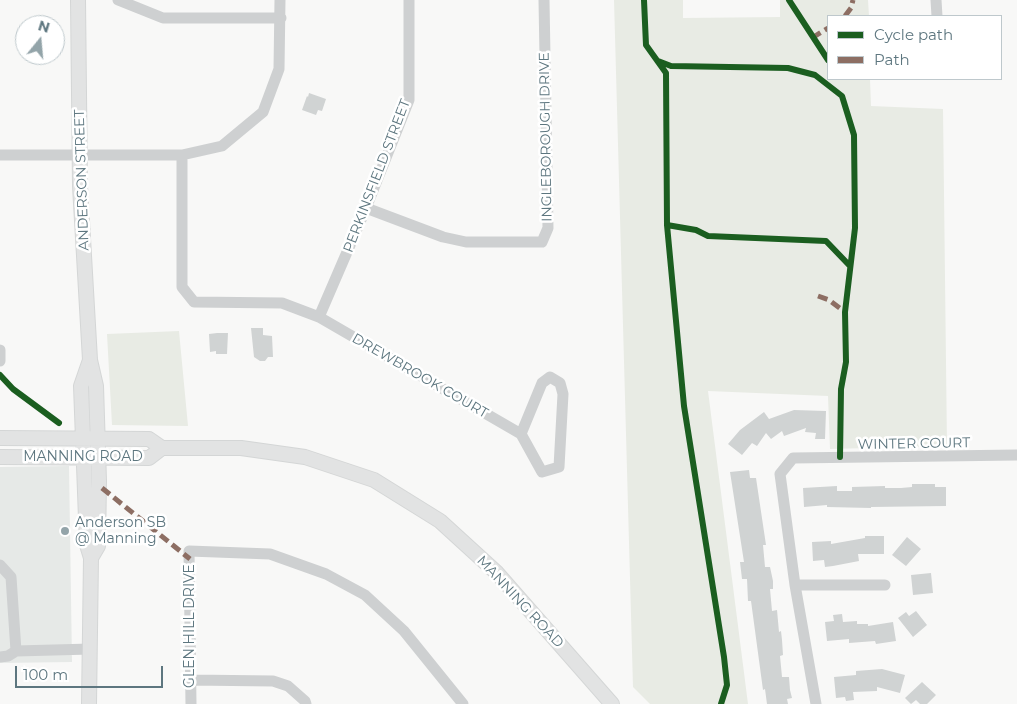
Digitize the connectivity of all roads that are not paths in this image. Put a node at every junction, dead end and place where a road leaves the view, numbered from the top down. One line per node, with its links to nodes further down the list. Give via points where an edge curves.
1 (78, 0): 10 (main road, ANDERSON STREET)
2 (118, 0): 8 (street, via 163,18)
3 (280, 0): 8 (street)
4 (409, 0): 12 (street, PERKINSFIELD STREET, via 409,100)
5 (544, 0): 12 (street, INGLEBOROUGH DRIVE, via 548,228 542,242 466,242 442,237)
6 (936, 0): 7 (street)
7 (937, 15)
8 (281, 18): 11 (street, via 279,69 263,112 222,146)
9 (0, 155): 10 (street)
10 (81, 155): 11 (street); 15 (main road, ANDERSON STREET)
11 (182, 155): 13 (street, DREWBROOK COURT, via 182,287 194,302 282,303)
12 (366, 208): 13 (street, PERKINSFIELD STREET)
13 (319, 317): 17 (street, DREWBROOK COURT)
14 (0, 350): 16 (street)
15 (90, 360): 19 (main road, ANDERSON STREET, via 81,386); 20 (main road, ANDERSON STREET, via 96,386)
16 (0, 361)
17 (521, 434): 17 (street, via 542,472 559,467 563,394 560,383 550,377 542,383)
18 (0, 438): 19 (main road, MANNING ROAD)
19 (83, 438): 20 (main road, MANNING ROAD); 24 (main road, ANDERSON STREET)
20 (98, 438): 21 (main road, MANNING ROAD, via 149,439); 25 (main road, ANDERSON STREET)
21 (162, 448): 25 (main road, MANNING ROAD, via 149,458); 38 (main road, MANNING ROAD, via 241,448 305,457 374,480 440,521 497,573)
22 (1017, 455): 28 (street, WINTER COURT, via 794,458 780,474)
23 (0, 457): 24 (main road, MANNING ROAD)
24 (83, 457): 25 (main road, MANNING ROAD); 26 (main road, ANDERSON STREET, via 87,545)
25 (98, 457): 26 (main road, ANDERSON STREET, via 98,546)
26 (91, 558): 30 (main road, ANDERSON STREET)
27 (0, 565): 31 (street, via 11,577)
28 (795, 585): 29 (street); 39 (street, WINTER COURT)
29 (885, 585)
30 (91, 649): 31 (street); 34 (main road, ANDERSON STREET)
31 (16, 651): 32 (street)
32 (0, 657)
33 (191, 680): 35 (street, GLEN HILL DRIVE); 36 (street, via 273,681 288,686); 37 (street, GLEN HILL DRIVE, via 189,550 270,554 326,574 365,595 404,631)
34 (89, 704)
35 (191, 704)
36 (306, 704)
37 (463, 704)
38 (612, 704)
39 (816, 704)

